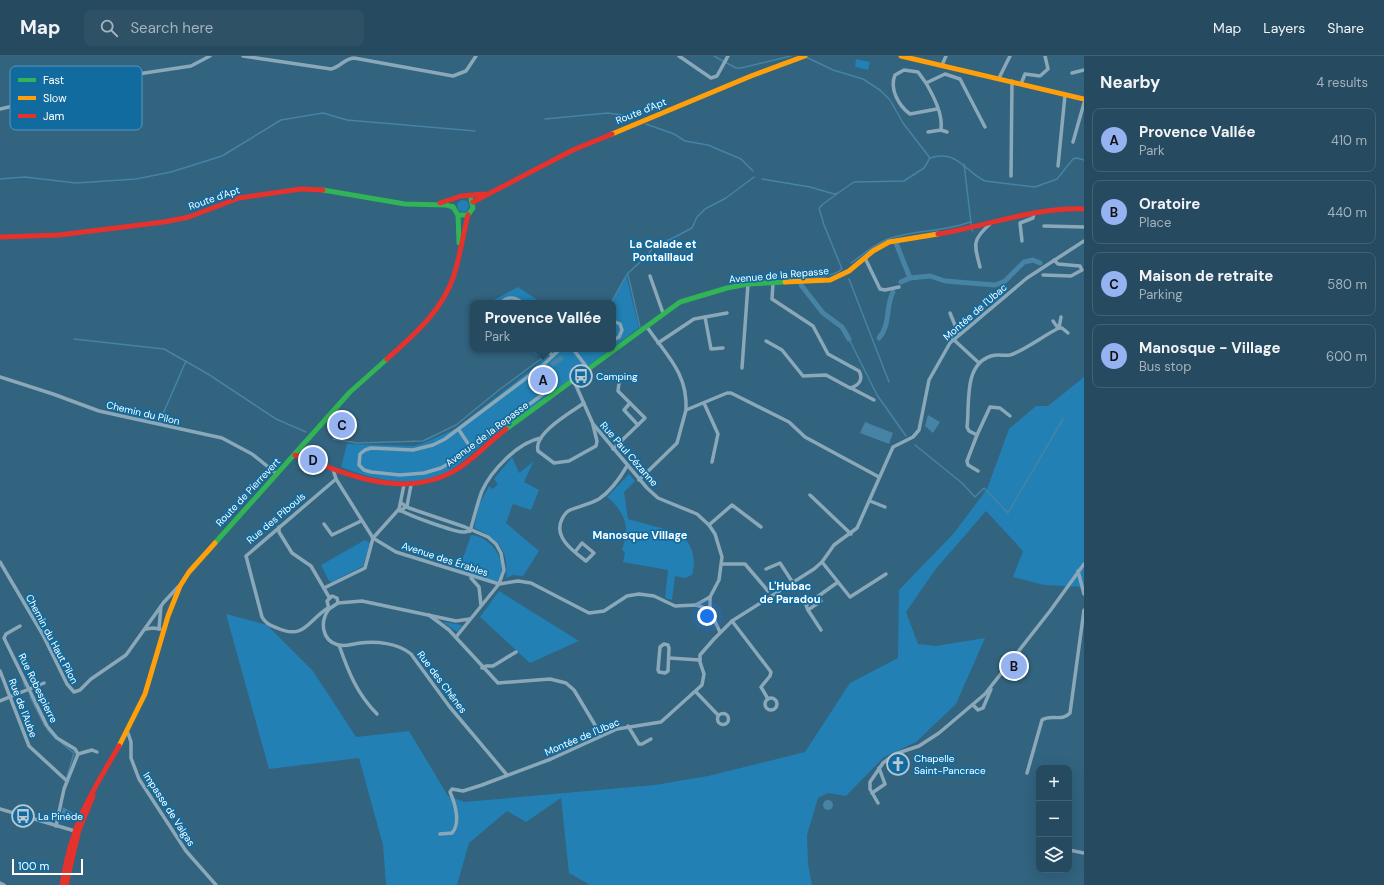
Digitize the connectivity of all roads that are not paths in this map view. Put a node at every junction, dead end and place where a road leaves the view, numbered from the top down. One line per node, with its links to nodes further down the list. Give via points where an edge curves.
1 (210, 56): 14 (street, via 191,66)
2 (243, 56): 3 (street, via 330,69 347,59 354,58 453,76 466,71)
3 (476, 56)
4 (680, 56): 5 (street, via 709,77 716,77)
5 (728, 56)
6 (805, 56): 35 (main road, Route d'Apt, via 579,147)
7 (901, 56): 11 (main road)
8 (946, 56): 11 (street)
9 (1010, 56): 18 (street)
10 (1045, 56): 21 (street, via 1048,69 1039,76 1026,74)
11 (945, 66): 12 (main road); 16 (street)
12 (964, 70): 17 (street); 18 (main road)
13 (1084, 70): 15 (street)
14 (142, 73)
15 (1072, 73)
16 (944, 74): 17 (street); 20 (street)
17 (958, 77): 28 (street)
18 (999, 78): 19 (main road)
19 (1012, 81): 21 (main road); 34 (street)
20 (926, 83): 26 (street); 26 (street, via 918,72 904,70 895,75 893,87 903,108 910,114)
21 (1021, 84): 22 (main road)
22 (1065, 95): 23 (main road); 33 (street)
23 (1084, 99)
24 (1084, 103): 32 (street)
25 (10, 107): 27 (street)
26 (937, 108): 29 (street, via 941,118)
27 (0, 109)
28 (985, 127)
29 (941, 130): 30 (street); 31 (street)
30 (928, 132)
31 (947, 132)
32 (1073, 142)
33 (1058, 166)
34 (1011, 176)
35 (489, 194): 36 (main road, Route d'Apt); 38 (main road, Route d'Apt)
36 (464, 196): 37 (main road); 38 (main road)
37 (456, 198): 39 (main road, Route d'Apt); 40 (main road)
38 (473, 202): 44 (main road, via 472,211)
39 (434, 205): 40 (main road, Route d'Apt); 48 (main road, Route d'Apt, via 405,204 301,189 239,198 189,217 164,222 59,235)
40 (453, 207): 43 (main road)
41 (1084, 209): 42 (main road, Avenue de la Repasse, via 1060,208)
42 (1034, 213): 45 (main road, Avenue de la Repasse); 49 (street, via 1033,218 1020,223)
43 (458, 215): 44 (main road); 51 (main road, Route de Pierrevert)
44 (468, 215): 51 (main road, Route de Pierrevert)
45 (991, 224): 52 (main road, Avenue de la Repasse, via 892,241); 54 (street, via 978,236 975,243)
46 (1044, 226): 47 (street)
47 (1084, 227)
48 (0, 237)
49 (1022, 241)
50 (1084, 242): 53 (street, Montée de l'Ubac)
51 (459, 254): 105 (main road, Route de Pierrevert, via 452,282 432,315 413,336 356,386)
52 (865, 258): 57 (main road, Avenue de la Repasse, via 849,271 830,280); 59 (street, via 880,289)
53 (1054, 260): 55 (street, via 1058,264 1080,266 1082,270 1071,276); 72 (street, Montée de l'Ubac, via 1027,278)
54 (980, 267)
55 (1043, 275)
56 (650, 276): 62 (street)
57 (773, 283): 58 (main road, Avenue de la Repasse); 91 (street, via 772,299 813,326 828,354 860,372 859,383)
58 (748, 284): 62 (main road, Avenue de la Repasse, via 687,299); 86 (street)
59 (899, 287)
60 (505, 300): 61 (street)
61 (518, 300)
62 (664, 313): 69 (main road, Avenue de la Repasse)
63 (727, 313): 65 (street)
64 (950, 313): 72 (street)
65 (705, 317): 76 (street, via 694,319); 77 (street, via 711,348)
66 (1061, 317): 70 (street)
67 (1053, 320): 70 (street)
68 (616, 322): 73 (street, via 620,324 622,330)
69 (647, 327): 76 (street); 78 (main road, Avenue de la Repasse)
70 (1059, 328): 71 (street); 84 (street, via 1012,354 991,356)
71 (1068, 333)
72 (958, 335): 74 (street, Montée de l'Ubac)
73 (616, 338)
74 (953, 339): 84 (street); 111 (street, Montée de l'Ubac, via 929,380 919,430 913,437 894,446)
75 (766, 341): 91 (street, via 782,350 803,376 826,375)
76 (658, 343): 96 (street, via 684,381)
77 (723, 348)
78 (616, 350)
79 (548, 352): 83 (street)
80 (556, 352): 83 (street)
81 (575, 352): 87 (street)
82 (613, 352): 87 (main road, Avenue de la Repasse)
83 (552, 355): 85 (street)
84 (979, 363): 101 (street, via 969,383 967,427)
85 (541, 366): 100 (street); 103 (street, via 552,383 551,388)
86 (742, 368)
87 (589, 370): 89 (main road, Avenue de la Repasse)
88 (0, 377): 110 (street, Chemin du Pilon, via 105,412 222,438 252,454)
89 (574, 381): 93 (street, Rue Paul Cézanne); 115 (main road, Avenue de la Repasse, via 454,471 433,481)
90 (619, 383): 94 (street, via 617,390)
91 (850, 388): 92 (street)
92 (874, 400)
93 (584, 403): 98 (street, Rue Paul Cézanne); 102 (street)
94 (630, 403): 99 (street, via 624,410); 99 (street, via 645,418)
95 (704, 403): 96 (street); 106 (street, via 718,434); 111 (street, via 725,393 731,393 789,422 803,436)
96 (686, 410): 113 (street, via 677,443)
97 (1010, 416): 101 (street, via 1000,408 990,407)
98 (592, 424): 102 (street, via 596,446 564,463 554,463 541,454 537,447); 104 (street, Rue Paul Cézanne)
99 (638, 425): 104 (street)
100 (459, 430): 103 (street); 103 (street, via 439,442 419,449 403,451 368,448 360,454 360,465 364,470 378,473 418,474 447,464)
101 (977, 435): 109 (street, via 967,461 968,465)
102 (541, 438): 127 (street, via 526,444 509,456 482,491)
103 (471, 448)
104 (613, 449): 107 (street, Rue Paul Cézanne)
105 (298, 454): 108 (main road, Avenue de la Repasse); 110 (main road, Route de Pierrevert)
106 (712, 462)
107 (627, 466): 113 (street, Rue Paul Cézanne); 130 (street, via 616,484 601,497 569,510 564,515 560,523 560,532 564,541)
108 (333, 469): 112 (street, Avenue des Érables); 114 (main road, Avenue de la Repasse, via 368,480)
109 (978, 471)
110 (277, 474): 142 (main road, Route de Pierrevert, via 200,559)
111 (879, 477): 117 (street, Montée de l'Ubac)
112 (336, 479): 122 (street, Avenue des Érables); 125 (street, Rue des Pibouls)
113 (639, 480): 124 (street, Rue Paul Cézanne, via 655,496 691,511)
114 (404, 485): 115 (main road, Avenue de la Repasse); 118 (street)
115 (411, 485): 119 (street)
116 (810, 495): 128 (street)
117 (870, 501): 120 (street); 128 (street, Montée de l'Ubac, via 859,525)
118 (401, 503): 119 (street); 121 (street)
119 (407, 507): 121 (street); 127 (street)
120 (884, 507)
121 (400, 510): 127 (street, via 462,532); 129 (street)
122 (361, 521): 123 (street, via 332,535); 129 (street, Avenue des Érables)
123 (324, 524)
124 (709, 525): 126 (street, via 732,505); 133 (street, Rue Paul Cézanne, via 719,543)
125 (280, 526): 143 (street, via 279,532 292,552 311,566); 152 (street, Rue des Pibouls, via 246,556 263,619 275,628 295,633 310,625)
126 (761, 527)
127 (470, 531): 141 (street, via 488,537 500,550 504,568)
128 (850, 534): 132 (street, Montée de l'Ubac, via 831,547)
129 (373, 538): 138 (street, Avenue des Érables, via 396,552); 143 (street, via 365,568)
130 (574, 550): 130 (street, via 582,543 594,553 586,561)
131 (0, 562): 161 (street, Chemin du Haut Pilon, via 43,635 72,692 80,690 91,679 119,661 131,650)
132 (822, 562): 139 (street); 140 (street, Montée de l'Ubac)
133 (722, 564): 144 (street, via 745,564); 147 (street, Rue Paul Cézanne, via 719,583)
134 (1084, 564): 136 (street)
135 (766, 569): 140 (street, via 780,563)
136 (1078, 571): 145 (street); 173 (street)
137 (886, 574): 139 (street, via 851,597)
138 (468, 576): 141 (street, Avenue des Érables); 149 (street, via 479,587)
139 (838, 582): 163 (street, via 818,596 821,602 808,610)
140 (793, 583): 158 (street, Montée de l'Ubac)
141 (499, 584): 149 (street); 151 (street, via 518,581 531,583 591,613 604,611 627,596 636,594 654,596 675,606)
142 (180, 585): 150 (street, Chemin du Haut Pilon); 162 (main road, Route de Pierrevert)
143 (324, 588): 146 (street)
144 (768, 591)
145 (1084, 594)
146 (329, 597): 148 (street, via 336,597); 152 (street)
147 (710, 597): 151 (street, Rue Paul Cézanne); 154 (street, Rue Paul Cézanne)
148 (338, 603): 152 (street); 155 (street, via 362,601)
149 (481, 605): 157 (street)
150 (161, 606): 161 (street, Chemin du Haut Pilon); 162 (street)
151 (696, 606): 154 (street)
152 (329, 609): 166 (street, via 323,619 323,630 331,641)
153 (1084, 610): 189 (street, via 1070,713 1062,718 1048,717 1042,720)
154 (710, 613): 164 (street)
155 (429, 615): 156 (street); 159 (street)
156 (442, 618): 157 (street, via 459,621); 159 (street)
157 (471, 619): 165 (street)
158 (732, 621): 164 (street, Montée de l'Ubac); 177 (street, via 770,670 770,676 761,687)
159 (441, 624): 165 (street)
160 (20, 626): 174 (street, Rue Robespierre, via 4,638)
161 (146, 629): 162 (street)
162 (161, 629): 183 (main road, Route de Pierrevert, via 150,682)
163 (821, 630)
164 (720, 632): 169 (street, Montée de l'Ubac, via 702,652)
165 (456, 637): 170 (street)
166 (339, 645): 180 (street, via 353,681); 190 (street, Rue des Chênes, via 374,643 395,646 409,652 449,706)
167 (516, 652): 170 (street, via 493,666)
168 (669, 658): 168 (street, via 669,646 661,645 659,672 667,672); 169 (street)
169 (700, 660): 175 (street, Montée de l'Ubac, via 704,677)
170 (482, 668): 184 (street, via 500,684 549,679 566,682 574,690)
171 (0, 672): 176 (street, Rue de l'Aube)
172 (44, 684): 174 (street)
173 (992, 686): 179 (street); 179 (street, via 983,708 978,710)
174 (29, 689): 176 (street); 187 (street, Rue Robespierre, via 50,730)
175 (696, 692): 181 (street); 182 (street, Montée de l'Ubac, via 660,722)
176 (11, 696): 178 (street); 192 (street, Rue de l'Aube, via 31,748)
177 (768, 699)
178 (0, 700)
179 (973, 705): 188 (street, via 939,733 919,746 892,755)
180 (377, 714)
181 (718, 714)
182 (628, 726): 184 (street, Montée de l'Ubac); 185 (street, via 639,744)
183 (128, 733): 191 (main road, Route de Pierrevert); 205 (street, Impasse de Valgas, via 131,758 139,779 186,851)
184 (601, 735): 190 (street, Montée de l'Ubac, via 552,759)
185 (651, 739)
186 (97, 752): 187 (street, via 92,750)
187 (78, 754): 192 (street)
188 (879, 768): 193 (street, via 870,782); 193 (street, via 884,784)
189 (1027, 773)
190 (507, 775): 198 (street, Montée de l'Ubac, via 465,790 451,790 456,811 455,826 452,832)
191 (101, 778): 197 (main road, Route de Pierrevert); 197 (main road, Route de Pierrevert, via 84,805)
192 (67, 781): 196 (street)
193 (872, 793): 194 (street)
194 (878, 803)
195 (0, 809): 196 (street)
196 (56, 826): 197 (street)
197 (76, 830): 203 (main road); 204 (main road)
198 (440, 834)
199 (1072, 851): 200 (street)
200 (1084, 853)
201 (0, 882): 202 (street)
202 (4, 885)
203 (62, 885)
204 (66, 885)
205 (216, 885)

